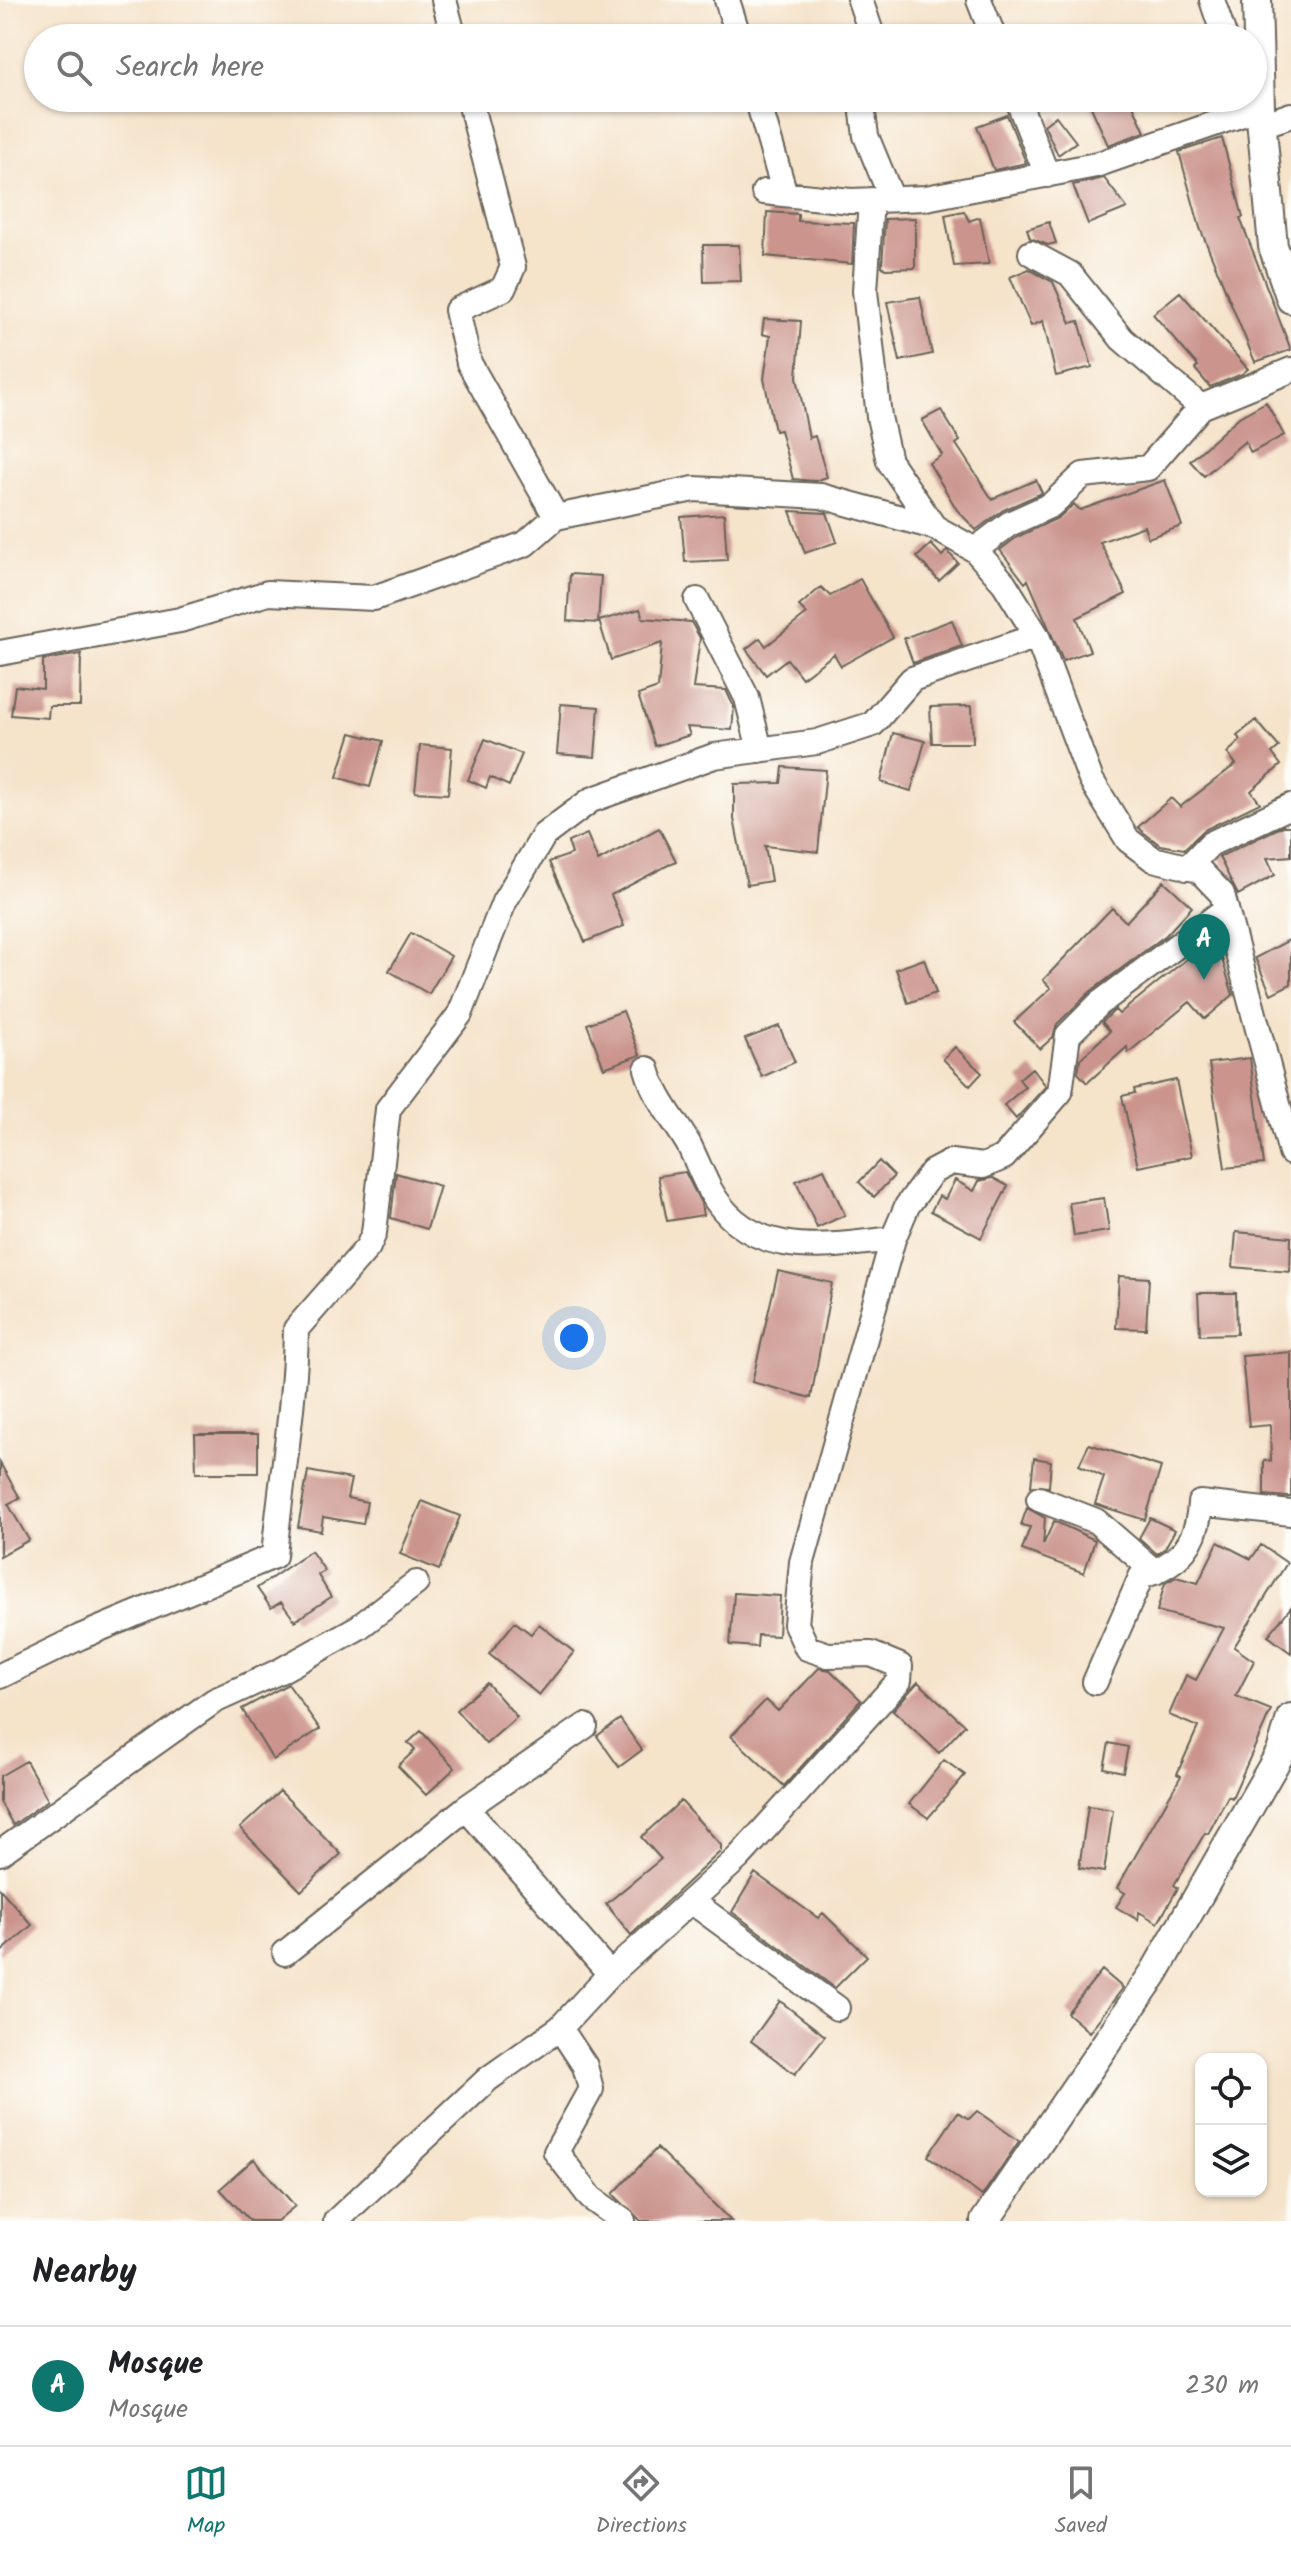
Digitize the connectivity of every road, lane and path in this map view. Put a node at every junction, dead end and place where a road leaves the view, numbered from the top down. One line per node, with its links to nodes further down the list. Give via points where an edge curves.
1 (444, 0): 7 (street)
2 (727, 0): 8 (street)
3 (860, 0): 9 (street)
4 (979, 0): 10 (street)
5 (1212, 0): 11 (street)
6 (1257, 0): 12 (street)
7 (450, 24)
8 (735, 24)
9 (868, 24)
10 (988, 24)
11 (1220, 24)
12 (1257, 24)
13 (1267, 106): 20 (street)
14 (473, 112): 27 (street, via 513,267 503,289 457,310 462,339 469,363)
15 (760, 112): 22 (street, via 775,193)
16 (863, 112): 22 (street)
17 (1022, 112): 21 (street)
18 (1235, 112): 21 (street, via 1096,165)
19 (1260, 112): 24 (street, via 1273,246)
20 (1291, 115)
21 (1047, 175): 22 (street, via 926,198)
22 (882, 200): 28 (street, via 865,291 879,417 889,461)
23 (1031, 253): 26 (street, via 1070,274 1122,339)
24 (1291, 299)
25 (1291, 370): 26 (street)
26 (1201, 407): 29 (street, via 1148,468 1083,475 1051,505 1009,524)
27 (556, 517): 28 (street, via 694,489 821,496); 32 (street, via 525,544 374,598 268,593 180,620)
28 (934, 527): 29 (street)
29 (975, 550): 31 (street, via 1004,583)
30 (697, 600): 33 (street, via 747,698)
31 (1037, 636): 33 (street, via 912,679 873,724 817,742); 35 (street, via 1091,780 1128,840 1153,859)
32 (0, 653)
33 (760, 750): 44 (street, via 714,756 591,800 544,835 504,902 460,1014 388,1109 376,1220 368,1247 296,1329 295,1391 274,1556)
34 (1291, 806): 35 (street, via 1210,844)
35 (1187, 868): 36 (street, via 1199,870 1222,894)
36 (1226, 909): 38 (street); 39 (street, via 1089,1014 1068,1035 1060,1092 1004,1157 983,1166 951,1162 932,1172 907,1206)
37 (647, 1069): 39 (street, via 652,1089 711,1192 737,1225 764,1238 813,1249)
38 (1291, 1153)
39 (893, 1239): 51 (street, via 802,1562 796,1624 807,1648 828,1655 871,1654 900,1666 899,1681 739,1857)
40 (1039, 1499): 42 (street, via 1096,1521)
41 (1291, 1513): 42 (street, via 1200,1503 1199,1532)
42 (1155, 1572): 45 (street, via 1141,1577)
43 (416, 1583): 50 (street, via 359,1627 214,1701)
44 (0, 1676)
45 (1095, 1682)
46 (1291, 1718): 48 (street)
47 (585, 1726): 49 (street)
48 (1286, 1750): 58 (street, via 1154,1973)
49 (466, 1808): 52 (street); 53 (street)
50 (0, 1853)
51 (691, 1901): 53 (street); 54 (street)
52 (285, 1953)
53 (610, 1974): 55 (street)
54 (837, 2008)
55 (560, 2028): 56 (street, via 488,2079); 57 (street, via 585,2066 591,2089 556,2152 591,2198)
56 (336, 2221)
57 (623, 2221)
58 (985, 2221)

